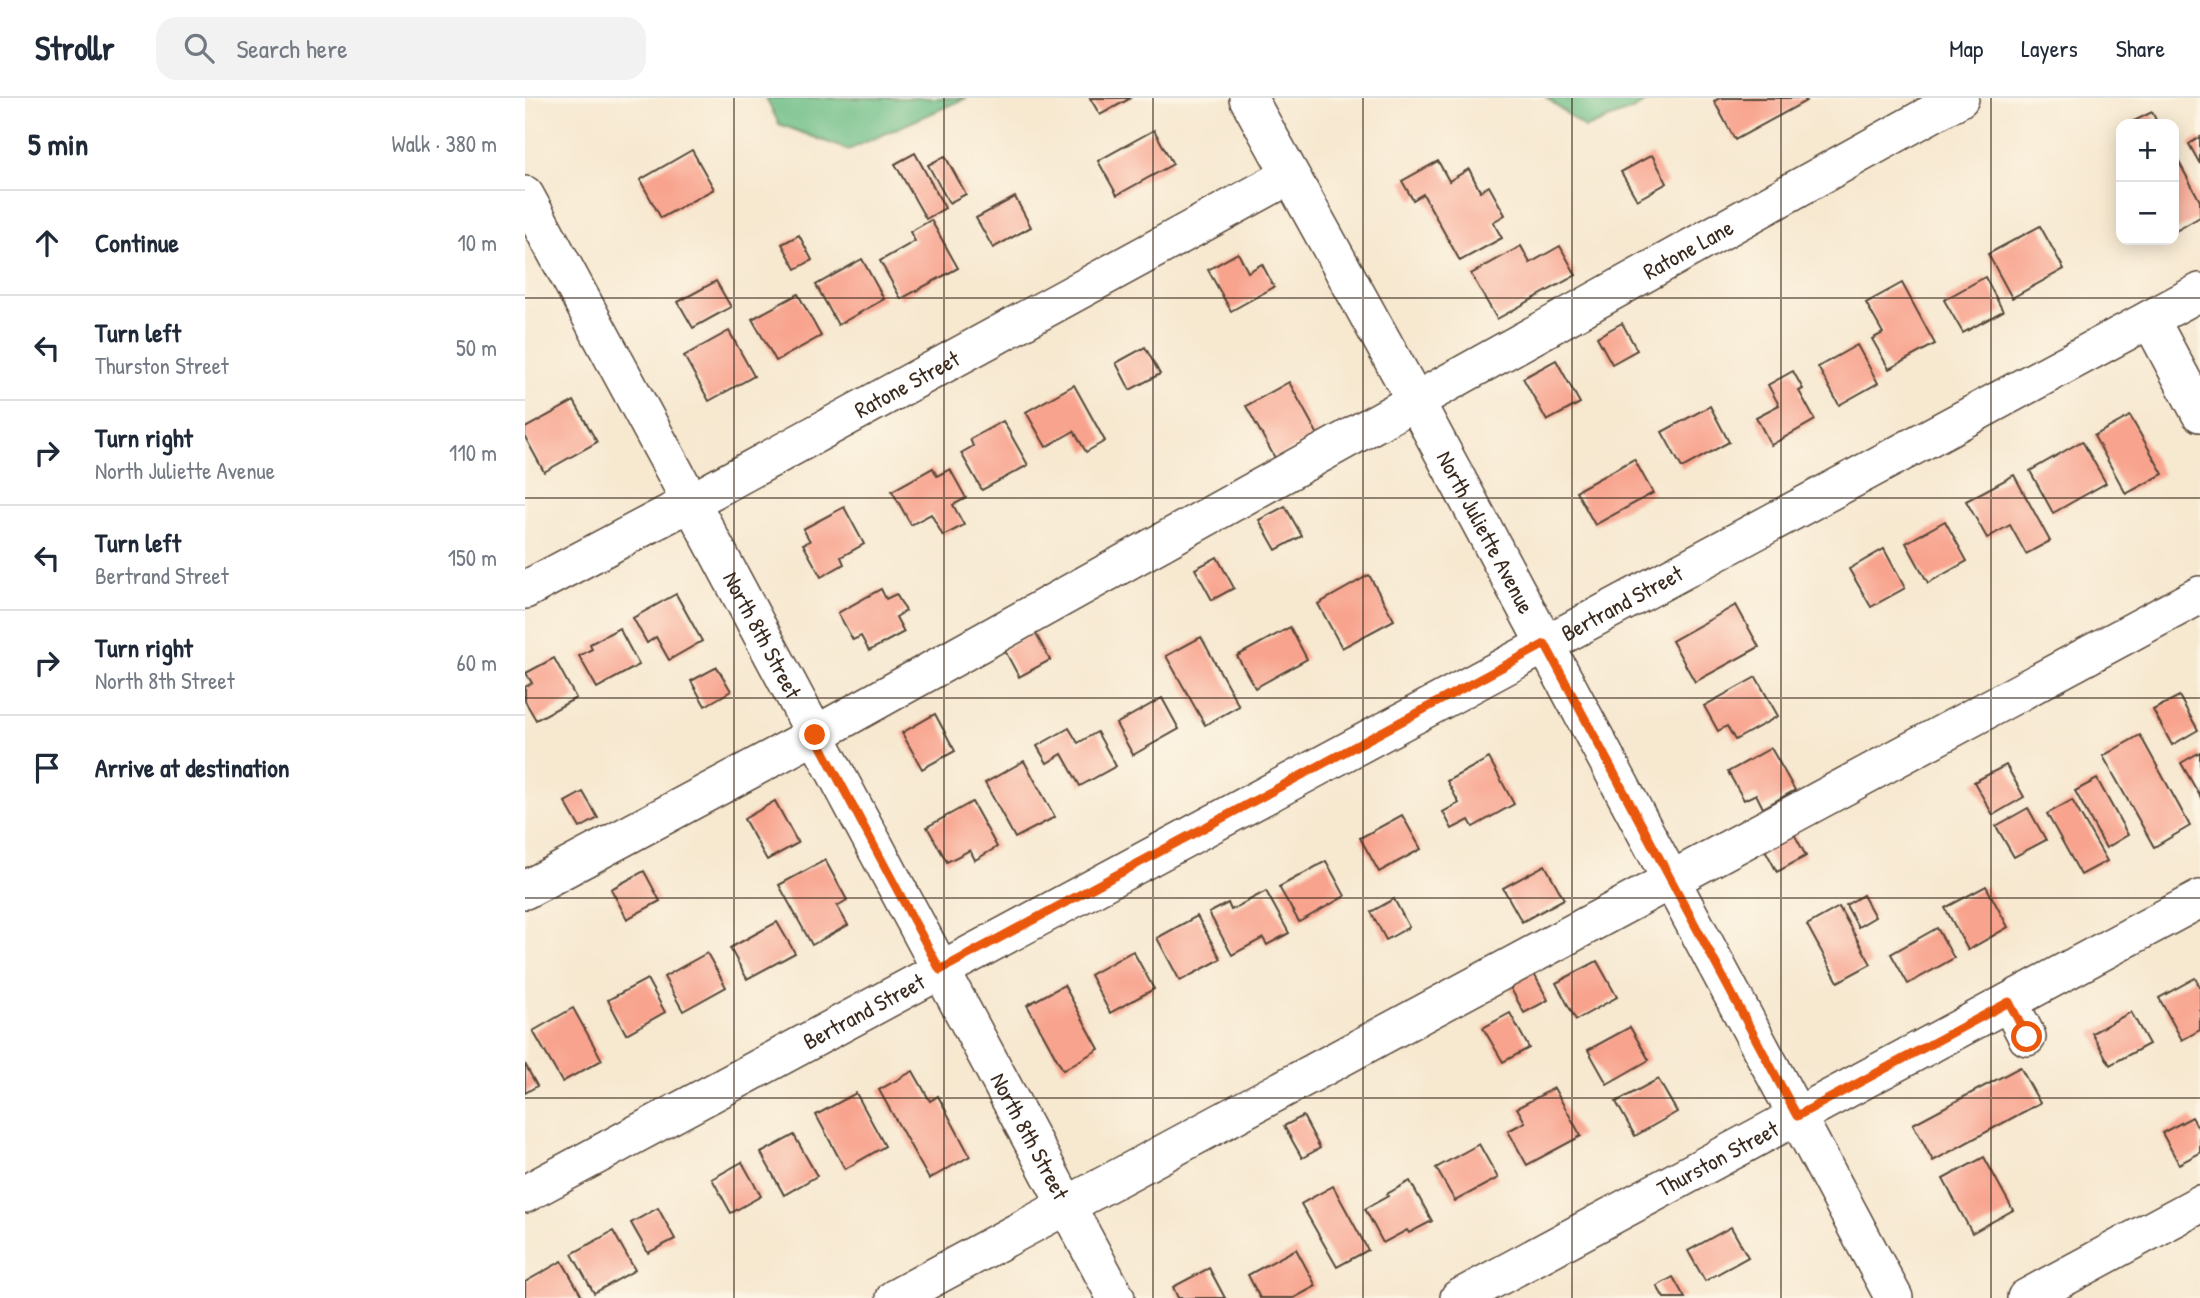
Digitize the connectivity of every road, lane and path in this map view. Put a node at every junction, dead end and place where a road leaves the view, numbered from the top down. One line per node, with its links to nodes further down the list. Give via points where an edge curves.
1 (1248, 98): 3 (street, North Juliette Avenue)
2 (1960, 98): 7 (street, Ratone Lane)
3 (1289, 176): 7 (street, North Juliette Avenue); 9 (street, Ratone Street)
4 (525, 195): 9 (street, North 8th Street)
5 (2200, 292): 6 (street, Bertrand Street)
6 (2150, 319): 8 (street); 12 (street, Bertrand Street)
7 (1416, 402): 12 (street, North Juliette Avenue); 13 (street, Ratone Lane)
8 (2200, 412)
9 (691, 502): 10 (street, Ratone Street); 13 (street, North 8th Street)
10 (525, 590)
11 (2200, 595): 14 (street)
12 (1545, 644): 14 (street, North Juliette Avenue); 17 (street, Bertrand Street)
13 (815, 735): 15 (street, Ratone Lane); 17 (street, North 8th Street)
14 (1671, 880): 20 (street, North Juliette Avenue); 23 (street)
15 (525, 890)
16 (2200, 899): 18 (street, Thurston Street)
17 (940, 970): 21 (street, Bertrand Street); 23 (street, North 8th Street)
18 (2009, 1002): 19 (street); 20 (street, Thurston Street)
19 (2027, 1037)
20 (1797, 1116): 26 (street, Thurston Street); 27 (street, North Juliette Avenue)
21 (525, 1194)
22 (2200, 1204): 28 (street)
23 (1067, 1206): 24 (street); 25 (street, North 8th Street)
24 (895, 1298)
25 (1116, 1298)
26 (1459, 1298)
27 (1894, 1298)
28 (2026, 1298)

